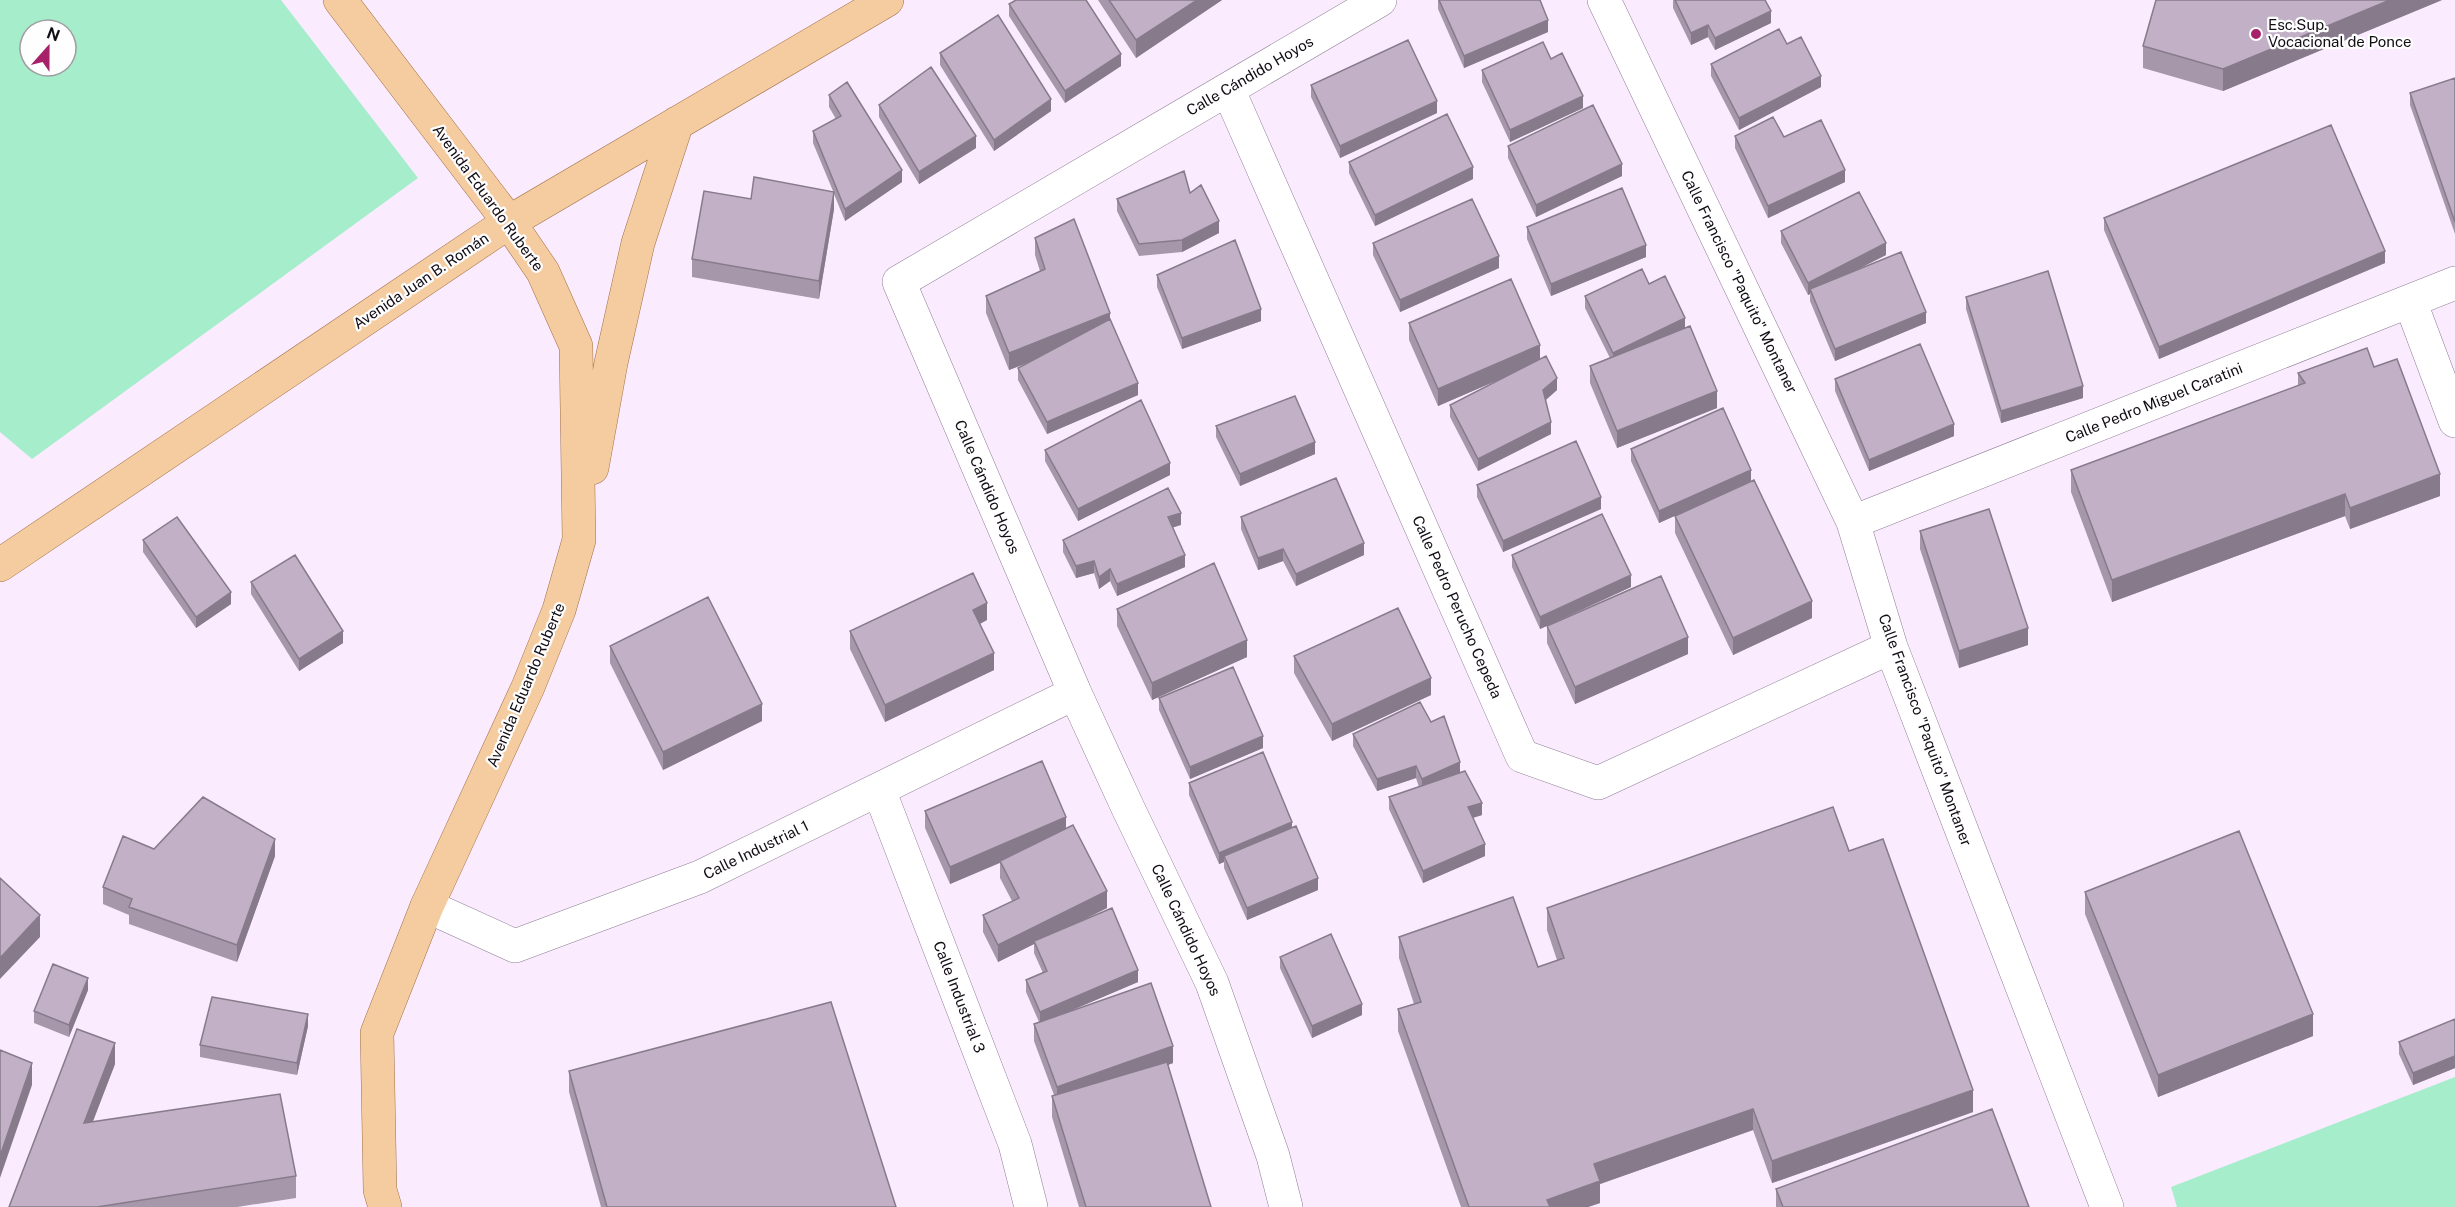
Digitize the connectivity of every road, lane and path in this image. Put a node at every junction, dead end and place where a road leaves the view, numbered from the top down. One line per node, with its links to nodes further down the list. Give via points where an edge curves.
1 (340, 0): 7 (main road, Avenida Eduardo Ruberte)
2 (887, 0): 6 (main road, Avenida Juan B. Román)
3 (1380, 0): 5 (street, Calle Cándido Hoyos)
4 (1604, 0): 11 (street, Calle Francisco "Paquito" Montaner)
5 (1228, 89): 14 (street, Calle Pedro Perucho Cepeda, via 1522,756 1598,783); 15 (street, Calle Cándido Hoyos, via 899,282)
6 (677, 123): 7 (main road, Avenida Juan B. Román); 12 (main road, via 638,243 611,363)
7 (509, 222): 12 (main road, Avenida Eduardo Ruberte, via 543,272 576,346); 13 (main road, Avenida Juan B. Román)
8 (2455, 283): 9 (street, Calle Pedro Miguel Caratini)
9 (2409, 301): 10 (street); 11 (street, Calle Pedro Miguel Caratini)
10 (2455, 421)
11 (1853, 522): 14 (street, Calle Francisco "Paquito" Montaner)
12 (579, 540): 17 (main road, Avenida Eduardo Ruberte, via 559,610 532,676)
13 (0, 565)
14 (1891, 647): 21 (street, Calle Francisco "Paquito" Montaner)
15 (1075, 693): 16 (street, Calle Industrial 1); 20 (street, Calle Cándido Hoyos, via 1212,983 1273,1156)
16 (879, 790): 17 (street, Calle Industrial 1, via 700,877 515,946); 19 (street, Calle Industrial 3, via 1015,1144)
17 (427, 906): 18 (main road, Avenida Eduardo Ruberte, via 377,1033 380,1190)
18 (385, 1207)
19 (1031, 1207)
20 (1286, 1207)
21 (2107, 1207)

